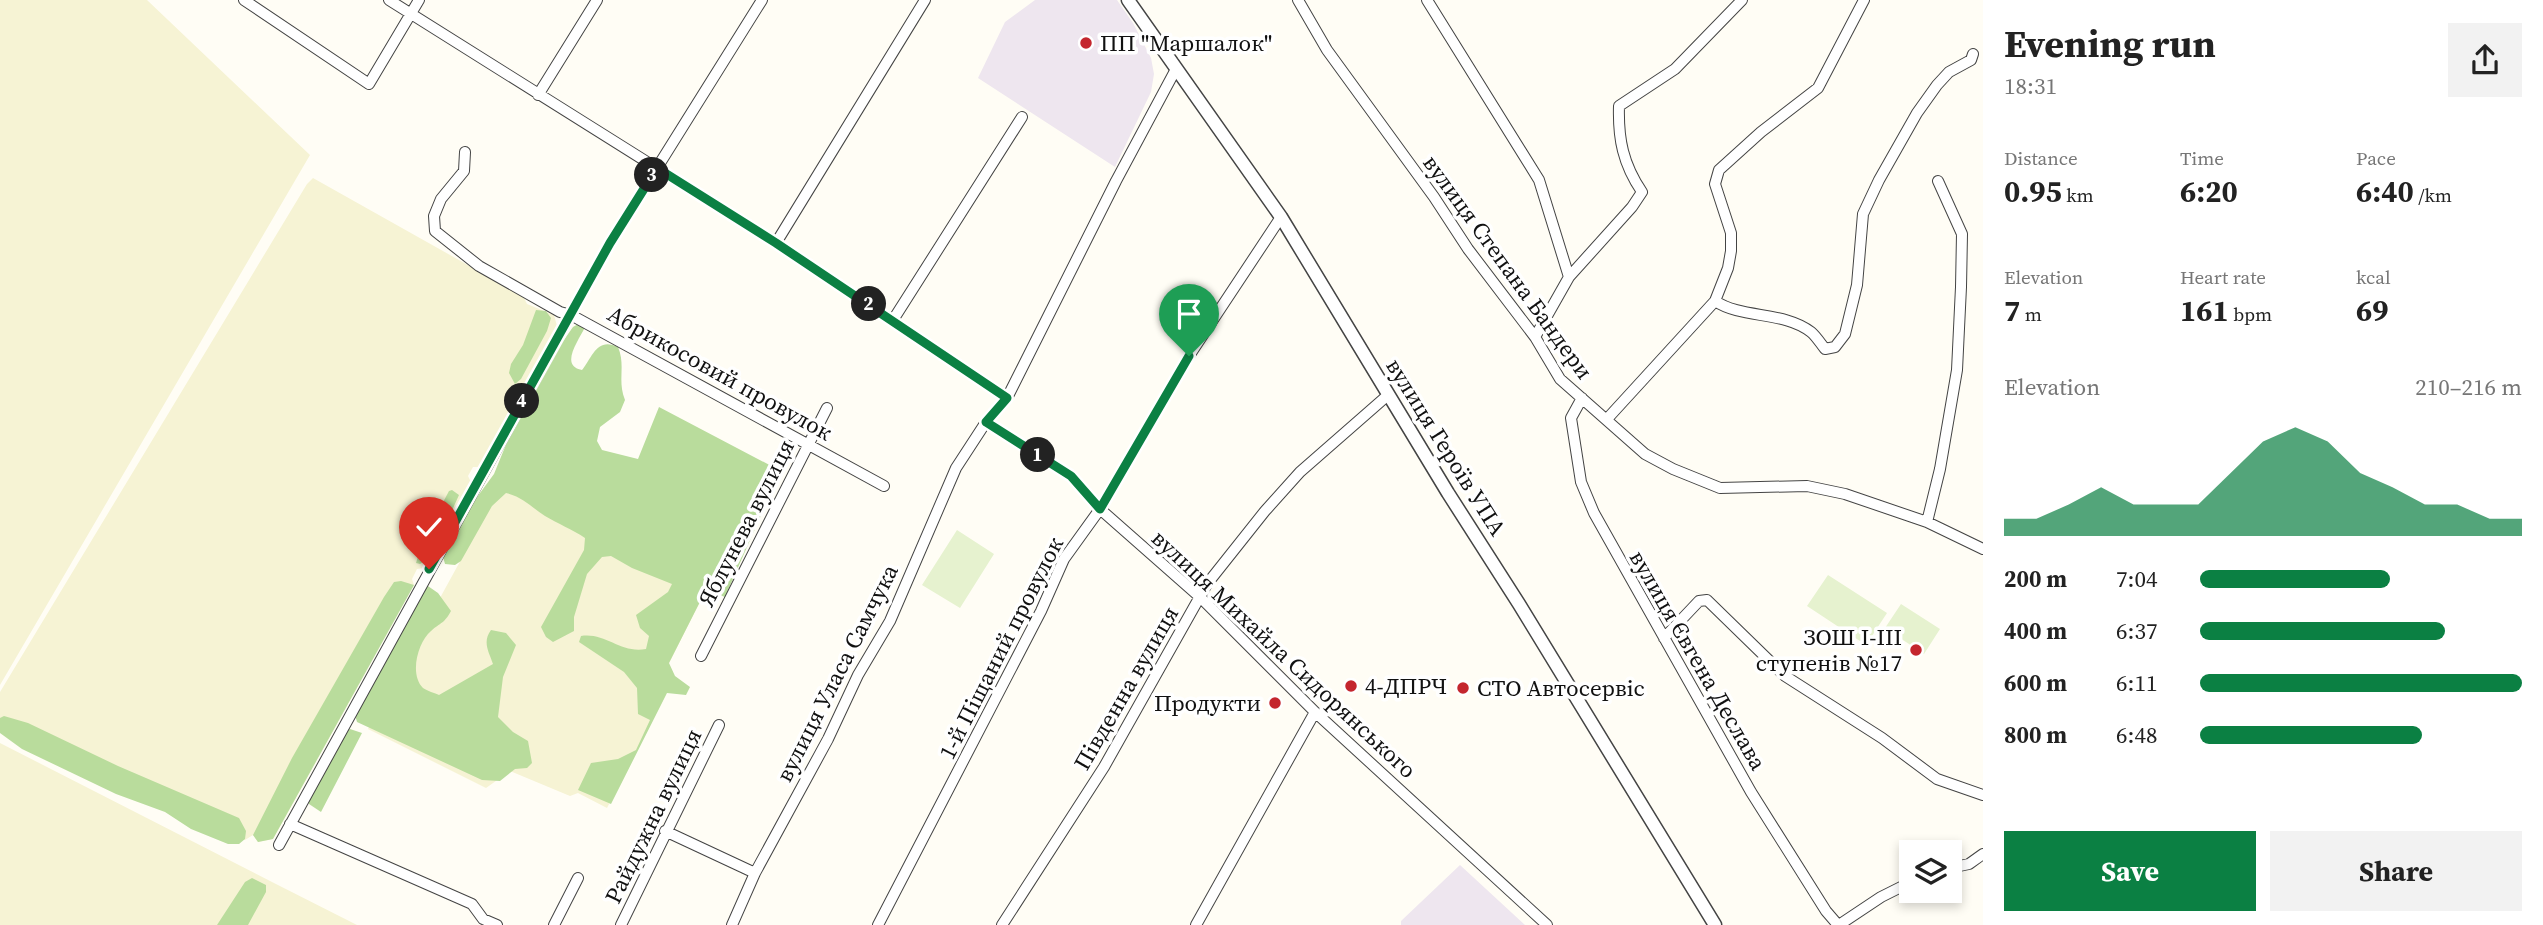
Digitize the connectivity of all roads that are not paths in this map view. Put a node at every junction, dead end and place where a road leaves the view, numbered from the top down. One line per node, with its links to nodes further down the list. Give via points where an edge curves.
1 (244, 0): 12 (street, via 369,84)
2 (389, 0): 12 (street)
3 (419, 0): 12 (street)
4 (597, 0): 15 (street)
5 (762, 0): 18 (street)
6 (925, 0): 21 (street)
7 (1128, 0): 14 (street, вулиця Героїв УПА)
8 (1298, 0): 26 (street, вулиця Степана Бандери, via 1327,50)
9 (1427, 0): 22 (street, via 1539,180)
10 (1742, 0): 22 (street, via 1675,68 1619,106 1618,134 1633,180 1642,192)
11 (1864, 0): 23 (street, via 1818,88 1719,170 1716,184 1731,233 1731,251)
12 (411, 14): 15 (street)
13 (1973, 54): 23 (street, via 1937,85 1879,180 1864,214 1857,285 1845,334 1835,347 1825,349 1809,331 1790,322 1726,308)
14 (1176, 69): 20 (street, вулиця Героїв УПА); 28 (street, вулиця Уласа Самчука)
15 (538, 95): 18 (street)
16 (1022, 117): 25 (street)
17 (465, 152): 24 (street, Абрикосовий провулок, via 464,171 434,216 435,231 479,266)
18 (657, 168): 21 (street); 24 (street)
19 (1938, 181): 36 (street, via 1962,234 1961,287 1957,370)
20 (1281, 217): 27 (street, вулиця Героїв УПА); 35 (street, 1-й Піщаний провулок, via 1189,356)
21 (776, 243): 25 (street)
22 (1569, 277): 26 (street)
23 (1715, 301): 31 (street)
24 (571, 314): 33 (street, Абрикосовий провулок); 44 (street)
25 (893, 320): 28 (street)
26 (1535, 337): 29 (street, вулиця Степана Бандери, via 1560,379)
27 (1388, 395): 38 (street, Південна вулиця, via 1300,472 1207,584); 60 (street, вулиця Героїв УПА)
28 (1007, 398): 32 (street, вулиця Уласа Самчука)
29 (1581, 398): 31 (street, вулиця Степана Бандери); 39 (street, вулиця Євгена Деслава, via 1571,418 1581,482)
30 (827, 408): 33 (street, Яблунева вулиця)
31 (1607, 419): 36 (street, вулиця Степана Бандери, via 1645,453 1720,488 1807,486)
32 (986, 422): 35 (street, вулиця Михайла Сидорянського, via 1071,476); 49 (street, вулиця Уласа Самчука, via 956,468 890,621)
33 (808, 444): 34 (street, Абрикосовий провулок); 40 (street, Яблунева вулиця)
34 (884, 485)
35 (1100, 509): 38 (street, вулиця Михайла Сидорянського); 56 (street, 1-й Піщаний провулок, via 1064,559)
36 (1927, 522): 37 (street, вулиця Степана Бандери)
37 (1983, 549)
38 (1201, 598): 41 (street, вулиця Михайла Сидорянського); 57 (street, Південна вулиця, via 1104,767)
39 (1664, 638): 43 (street, via 1699,601 1707,600 1785,676 1937,779); 61 (street, вулиця Євгена Деслава, via 1751,792)
40 (701, 656)
41 (1315, 712): 58 (street); 59 (street, вулиця Михайла Сидорянського)
42 (719, 725): 45 (street, Райдужна вулиця)
43 (1983, 795)
44 (290, 824): 46 (street); 52 (street, via 472,904 483,919)
45 (665, 831): 49 (street); 54 (street, Райдужна вулиця)
46 (279, 845)
47 (1983, 854): 48 (street)
48 (1962, 865)
49 (755, 873): 55 (street, вулиця Уласа Самчука)
50 (579, 878): 53 (street)
51 (1899, 888): 61 (street, вулиця Євгена Деслава)
52 (497, 925)
53 (554, 925)
54 (621, 925)
55 (732, 925)
56 (878, 925)
57 (1002, 925)
58 (1196, 925)
59 (1547, 925)
60 (1715, 925)
61 (1839, 925)

